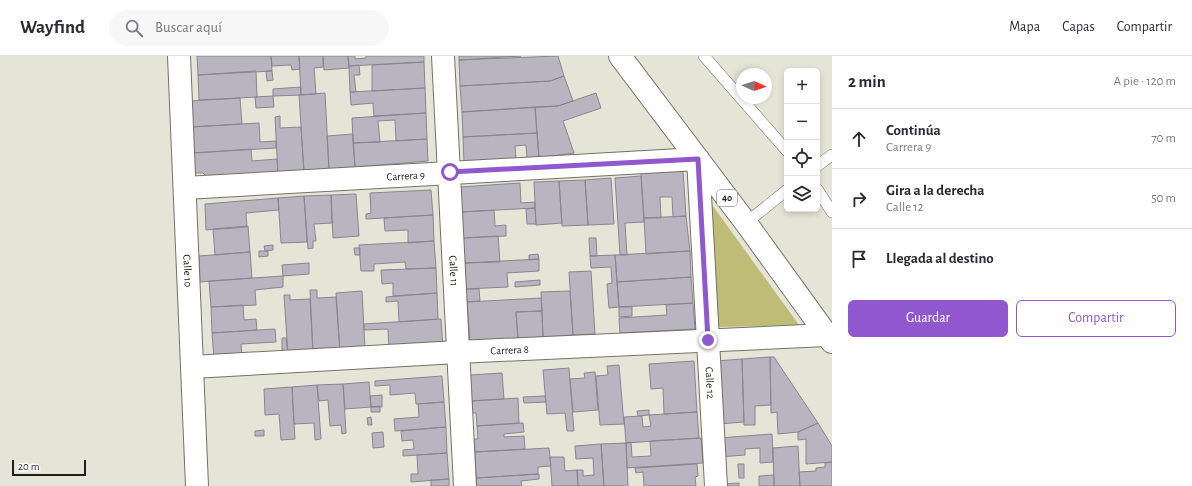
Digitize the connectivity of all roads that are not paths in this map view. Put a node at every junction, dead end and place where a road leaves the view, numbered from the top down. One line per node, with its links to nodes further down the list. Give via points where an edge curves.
1 (179, 56): 10 (main road, Calle 10)
2 (443, 56): 9 (main road, Calle 11)
3 (620, 56): 7 (main road, 40)
4 (704, 56): 5 (lane)
5 (784, 148)
6 (832, 155): 8 (lane)
7 (698, 159): 9 (main road, Carrera 9); 14 (main road, 40); 16 (main road, Calle 12)
8 (820, 164)
9 (450, 172): 10 (main road, Carrera 9); 17 (main road, Calle 11)
10 (184, 188): 18 (main road, Calle 10)
11 (784, 192): 14 (lane)
12 (820, 194): 13 (lane)
13 (832, 212)
14 (746, 223): 15 (main road, 40)
15 (829, 339): 16 (main road, Carrera 8)
16 (708, 340): 17 (main road, Carrera 8); 21 (main road, Calle 12)
17 (458, 352): 18 (main road, Carrera 8); 20 (main road, Calle 11)
18 (192, 367): 19 (main road, Calle 10)
19 (197, 486)
20 (465, 486)
21 (716, 486)

